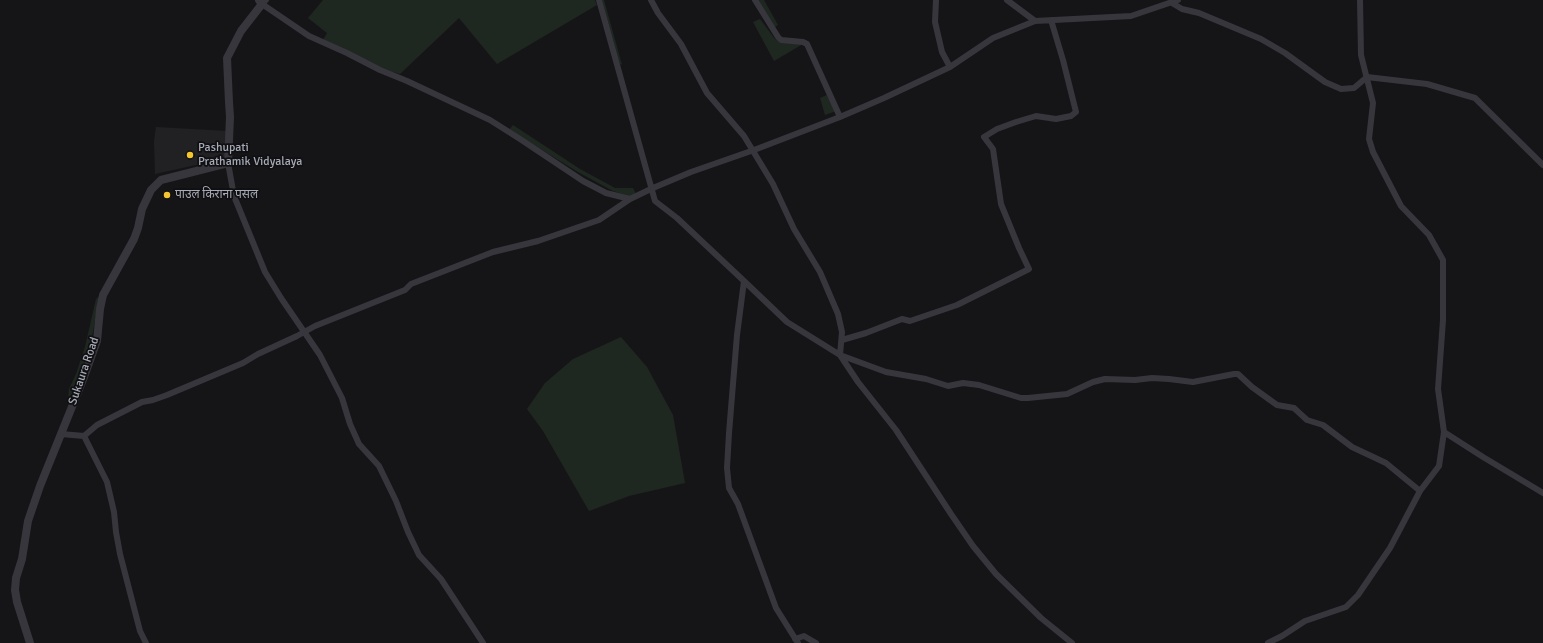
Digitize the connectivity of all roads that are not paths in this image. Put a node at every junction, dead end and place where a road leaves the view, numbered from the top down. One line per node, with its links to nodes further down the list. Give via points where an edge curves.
1 (599, 0): 17 (street)
2 (652, 0): 14 (street, via 658,13 681,44 707,93)
3 (755, 0): 13 (street, via 781,40 807,44)
4 (936, 0): 11 (street, via 935,22 942,52)
5 (1007, 0): 10 (street)
6 (1360, 0): 12 (street, via 1361,55)
7 (263, 1): 15 (street, via 241,31 227,58 230,117); 18 (street, via 309,36 490,120 583,181 606,193)
8 (1175, 1): 9 (street, via 1130,16); 12 (street, via 1182,9 1261,39 1325,82 1341,89 1354,88)
9 (1051, 20): 10 (street); 21 (street, via 1076,112 1071,116 1056,119 1036,116 997,129 984,137 993,149 1001,204 1029,270 957,305 910,321 902,319)
10 (1035, 21): 11 (street, via 993,38)
11 (950, 67): 13 (street)
12 (1367, 77): 16 (street, via 1427,84 1475,98); 23 (street, via 1372,103 1369,140 1373,152 1401,206 1430,235 1443,260 1443,320 1438,389)
13 (840, 118): 14 (street)
14 (754, 150): 17 (street); 21 (street, via 794,229 820,272 838,314)
15 (228, 163): 20 (street, via 234,196 265,272); 24 (street, Sukaura Road, via 162,180 151,190 142,209 134,239 103,295 97,341)
16 (1543, 165)
17 (653, 188): 18 (street); 19 (street, via 655,201 677,218)
18 (630, 199): 20 (street, via 590,224 493,252 411,284 405,290)
19 (744, 281): 22 (street, via 786,322); 28 (street, via 729,433 729,488 738,504 776,608)
20 (304, 332): 25 (street, via 243,363 167,395 142,402 96,425); 31 (street, via 320,355 342,398 359,444 379,466 419,555 441,578)
21 (842, 340): 22 (street)
22 (840, 355): 26 (street, via 886,372 948,386 963,383 979,385 1021,398 1067,394 1105,379 1152,378 1193,382 1238,374 1277,405 1294,408 1307,420 1323,425 1352,447 1386,463); 33 (street, via 896,430 991,569 1041,618)
23 (1444, 432): 26 (street, via 1439,466); 27 (street)
24 (61, 434): 25 (street); 29 (street, Sukaura Road, via 28,521 16,578 17,602)
25 (84, 436): 30 (street, via 107,482 120,554 140,631)
26 (1420, 491): 34 (street, via 1390,548 1358,595 1346,607 1305,621)
27 (1543, 493)
28 (796, 641): 32 (street, via 804,636)
29 (30, 643)
30 (146, 643)
31 (483, 643)
32 (816, 643)
33 (1072, 643)
34 (1268, 643)

